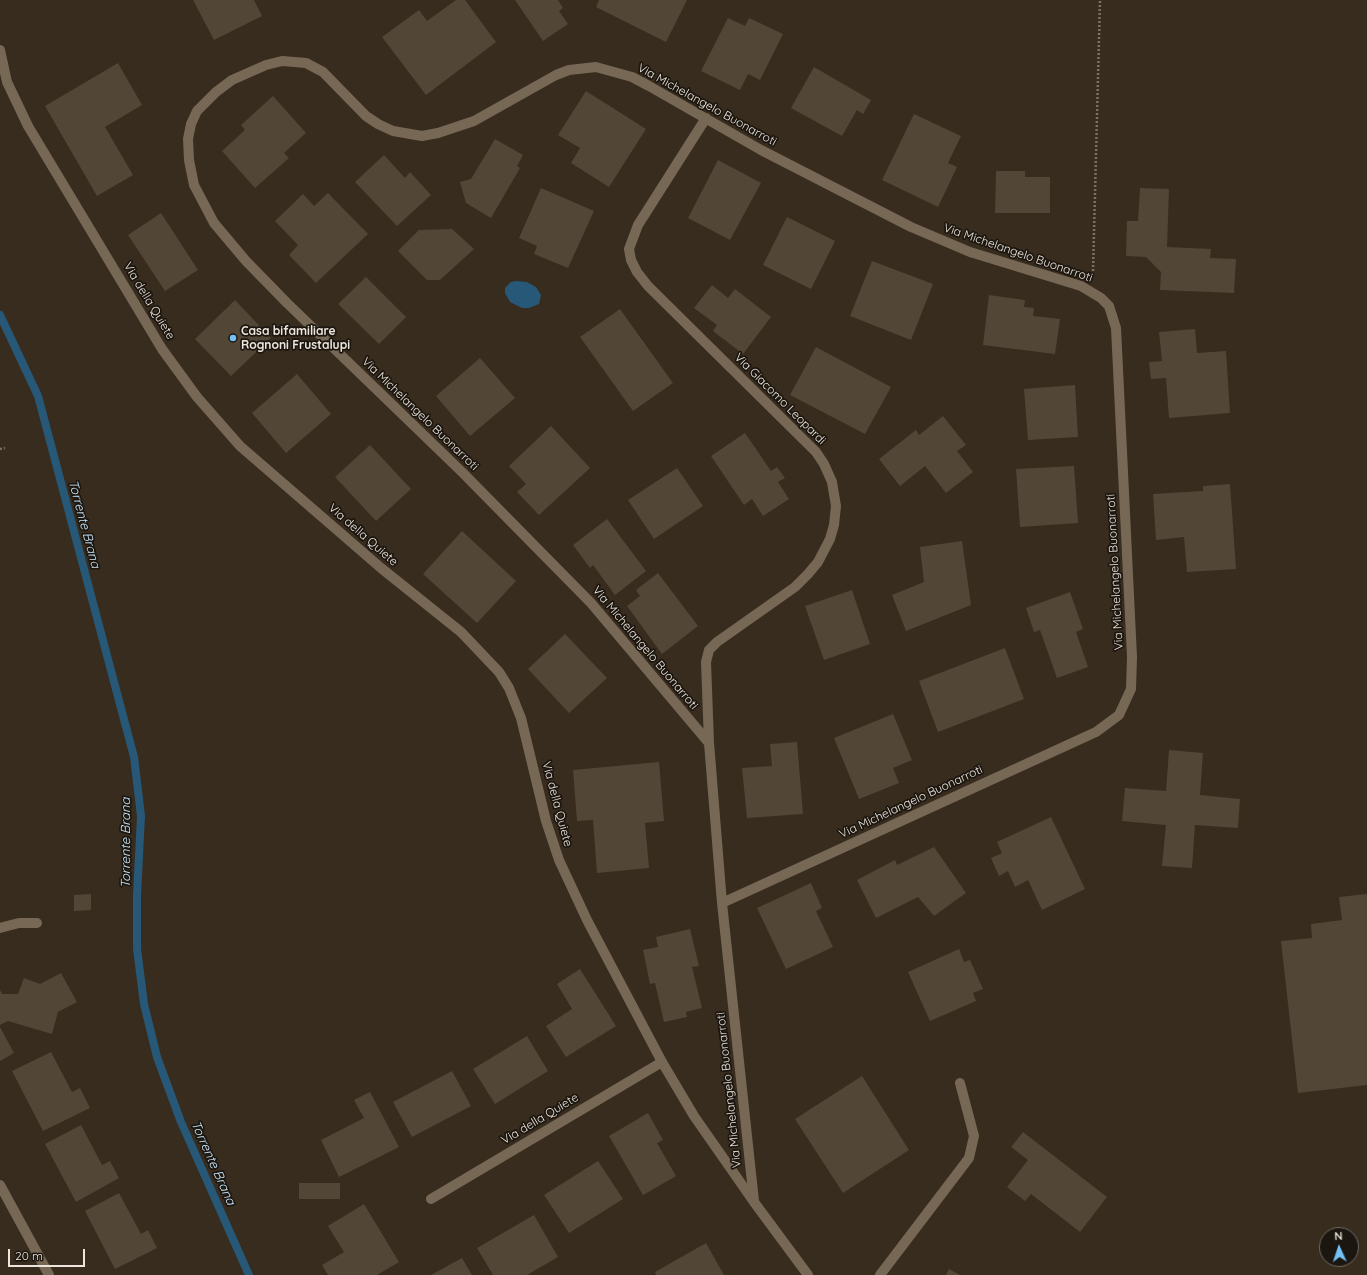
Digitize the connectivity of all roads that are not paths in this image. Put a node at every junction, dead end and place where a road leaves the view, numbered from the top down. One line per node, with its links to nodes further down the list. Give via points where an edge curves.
1 (0, 50): 7 (street, Via della Quiete, via 7,82 28,126 162,349 197,397 240,446 381,568 461,632 499,672 509,688 521,718 546,821 559,860)
2 (706, 118): 3 (street, Via Giacomo Leopardi, via 638,225 629,248 631,260 648,286 816,452 832,482 836,506 830,540 808,574 795,587 709,650 706,662); 3 (street, Via Michelangelo Buonarroti, via 632,77 596,67 580,67 556,75 474,121 422,136 393,131 378,124 366,116 316,68 306,63 282,61 250,71 216,92 197,111 188,139 194,185 211,218 228,241 287,303 463,473 591,602); 4 (street, Via Michelangelo Buonarroti, via 761,150 910,227 970,252 1081,286 1093,292 1109,306 1116,328 1132,657 1130,689 1119,715 1096,732)
3 (709, 743): 4 (street, Via Michelangelo Buonarroti)
4 (722, 903): 11 (street, Via Michelangelo Buonarroti)
5 (37, 923): 6 (street, via 19,923)
6 (0, 928)
7 (662, 1062): 10 (street, Via della Quiete); 11 (street, Via della Quiete, via 694,1116)
8 (960, 1083): 14 (street, via 974,1136 970,1158)
9 (0, 1185): 12 (street)
10 (431, 1199)
11 (754, 1202): 13 (street, Via della Quiete)
12 (49, 1275)
13 (808, 1275)
14 (880, 1275)

